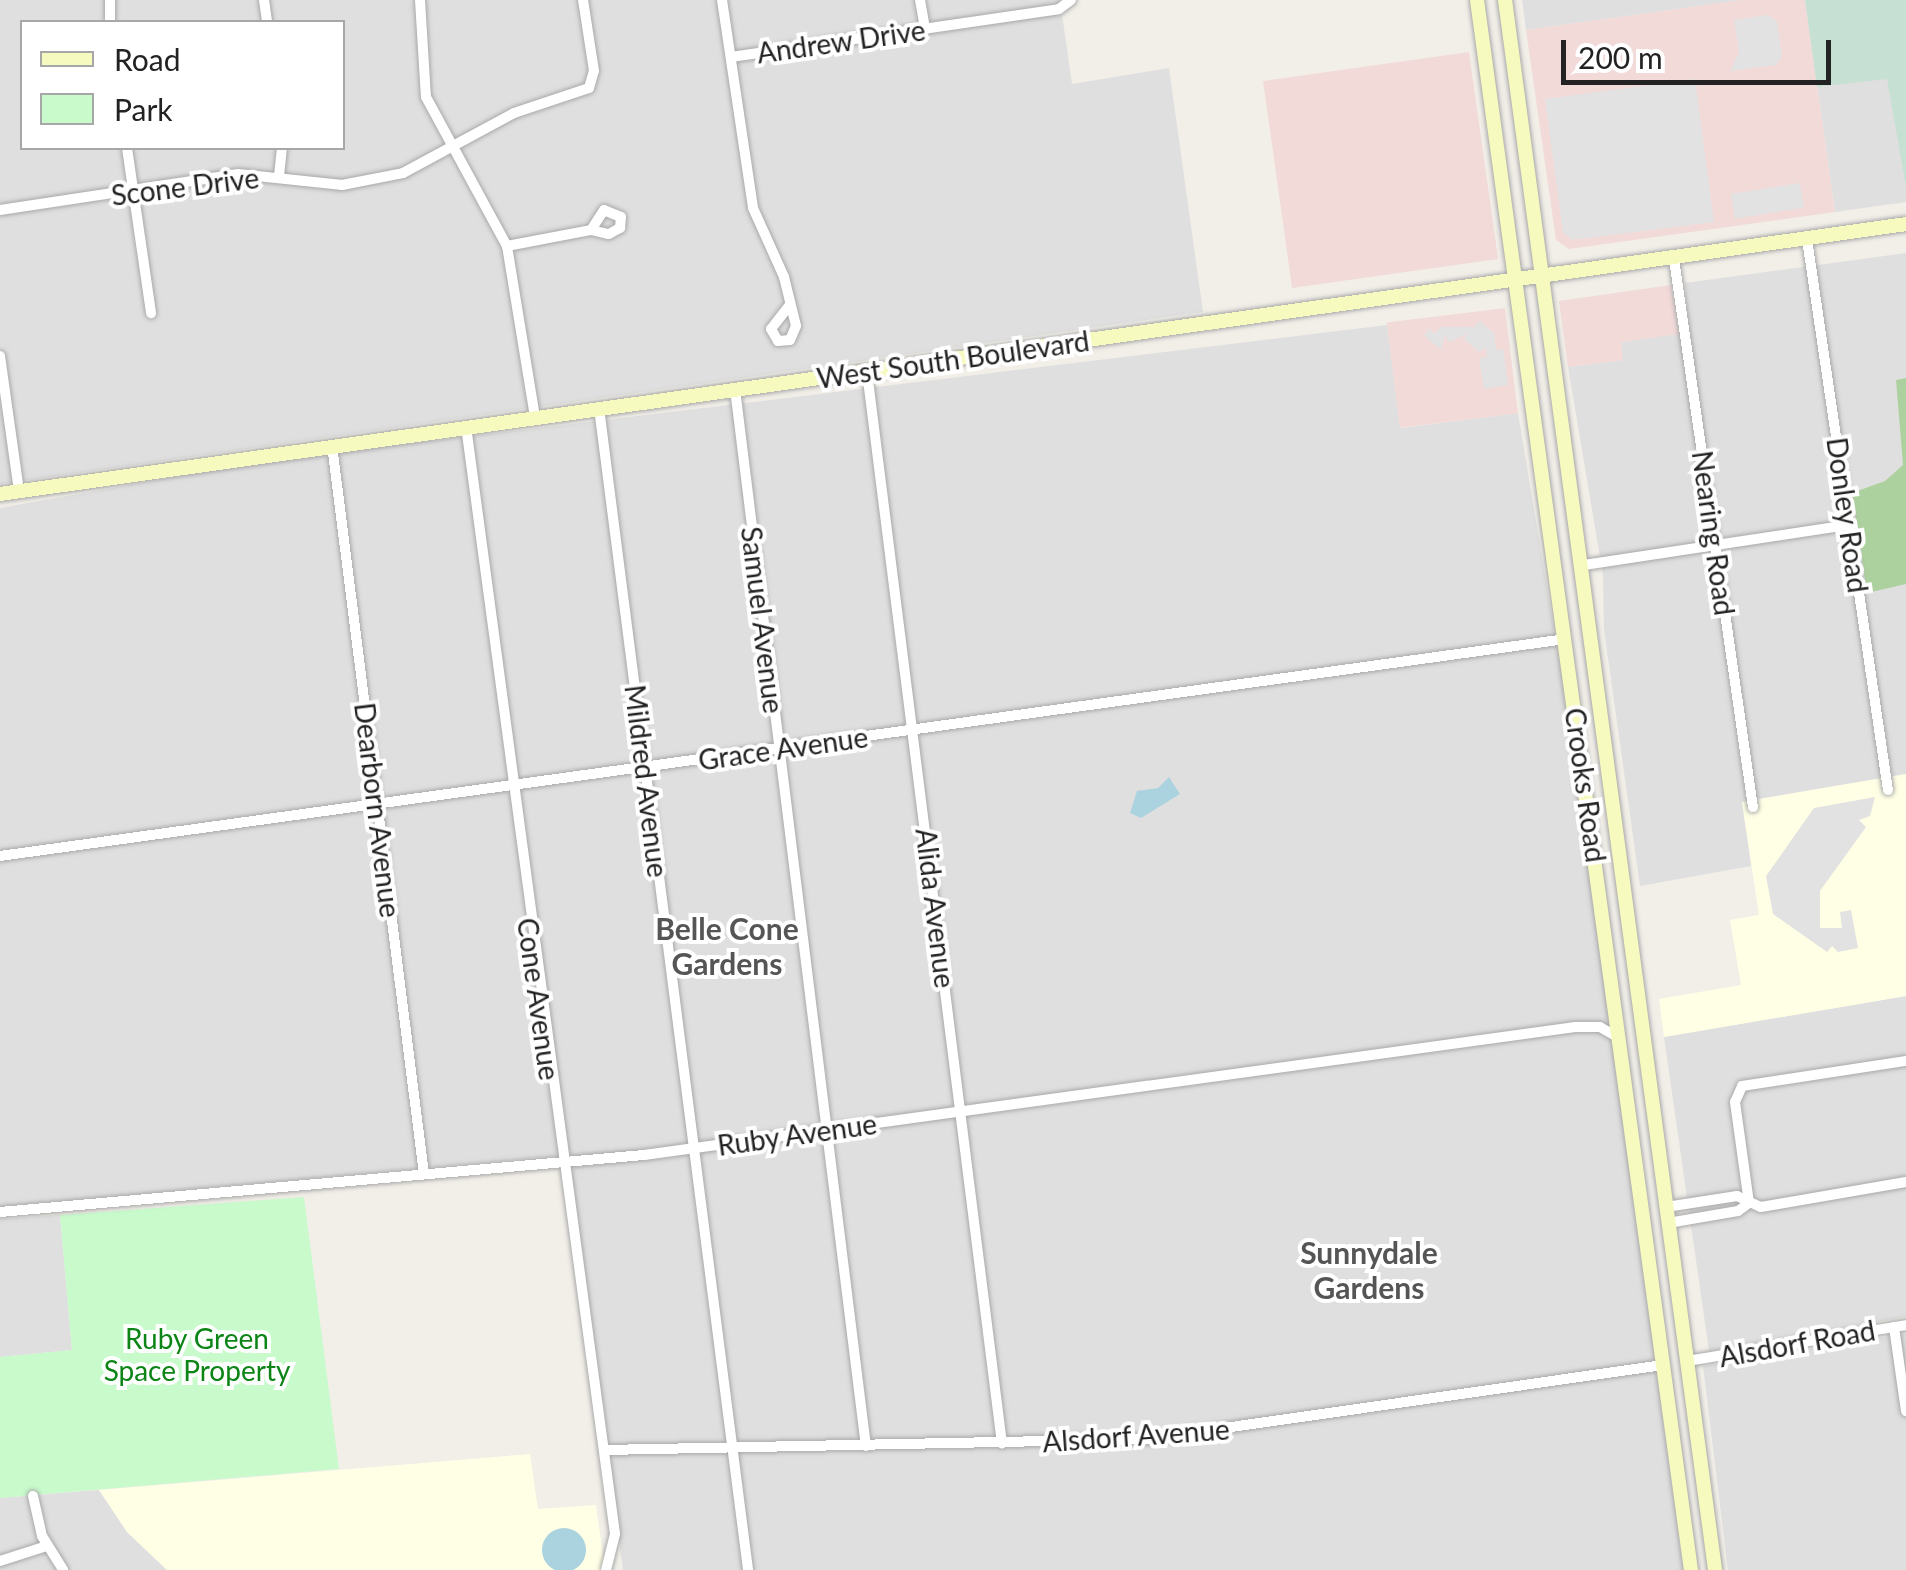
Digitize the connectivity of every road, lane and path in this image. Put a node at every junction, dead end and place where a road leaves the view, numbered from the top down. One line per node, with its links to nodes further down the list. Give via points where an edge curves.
1 (420, 0): 10 (street, via 420,72)
2 (583, 0): 10 (street, Scone Drive, via 594,71 589,88 514,113)
3 (722, 0): 9 (street)
4 (920, 0): 8 (street)
5 (1478, 2): 7 (main road); 17 (main road, Crooks Road)
6 (1070, 3): 8 (street, Andrew Drive)
7 (1506, 5): 19 (main road, Crooks Road)
8 (925, 29): 9 (street, Andrew Drive)
9 (731, 57): 25 (street, via 752,208 784,277)
10 (452, 148): 13 (street, Scone Drive, via 373,182); 21 (street)
11 (127, 150): 14 (street)
12 (282, 150): 13 (street)
13 (279, 176): 14 (street, Scone Drive, via 238,174)
14 (134, 192): 15 (street, Scone Drive); 26 (street)
15 (0, 210)
16 (1906, 224): 20 (main road, West South Boulevard)
17 (1510, 227): 19 (main road, via 1519,234); 24 (main road, Crooks Road)
18 (591, 230): 21 (street)
19 (1535, 230): 23 (main road, Crooks Road)
20 (1807, 239): 22 (main road, West South Boulevard); 38 (street, Donley Road)
21 (507, 246): 33 (street)
22 (1674, 259): 23 (main road, West South Boulevard); 39 (street, Nearing Road)
23 (1541, 278): 24 (main road, West South Boulevard); 28 (main road, Crooks Road)
24 (1518, 281): 27 (main road, Crooks Road); 30 (main road, West South Boulevard)
25 (789, 306)
26 (151, 313)
27 (1524, 329): 28 (main road, via 1539,327); 40 (main road, Crooks Road)
28 (1548, 334): 41 (main road, Crooks Road)
29 (0, 356): 36 (street)
30 (866, 372): 31 (main road, West South Boulevard); 44 (street, Alida Avenue)
31 (735, 390): 32 (main road, West South Boulevard); 45 (street, Samuel Avenue)
32 (599, 408): 33 (main road, West South Boulevard); 46 (street, Mildred Avenue)
33 (535, 417): 34 (main road, West South Boulevard)
34 (466, 426): 35 (main road, West South Boulevard); 47 (street, Cone Avenue)
35 (332, 446): 36 (main road, West South Boulevard); 49 (street, Dearborn Avenue)
36 (19, 491): 37 (main road, West South Boulevard)
37 (0, 494)
38 (1849, 525): 39 (street); 48 (street, Donley Road)
39 (1716, 545): 41 (street); 50 (street, Nearing Road)
40 (1555, 563): 41 (main road, via 1566,570); 42 (main road, Crooks Road)
41 (1584, 565): 43 (main road, Crooks Road)
42 (1565, 640): 43 (main road, via 1580,632); 44 (street, Grace Avenue); 52 (main road, Crooks Road)
43 (1594, 640): 53 (main road, Crooks Road)
44 (913, 730): 45 (street, Grace Avenue); 57 (street, Alida Avenue)
45 (779, 748): 46 (street, Grace Avenue); 58 (street, Samuel Avenue)
46 (645, 767): 47 (street, Grace Avenue); 59 (street, Mildred Avenue)
47 (511, 785): 49 (street, Grace Avenue); 61 (street, Cone Avenue)
48 (1888, 790)
49 (378, 804): 51 (street, Grace Avenue); 63 (street, Dearborn Avenue)
50 (1753, 807)
51 (0, 856)
52 (1616, 1004): 53 (main road); 54 (street); 55 (main road, Crooks Road)
53 (1642, 1021): 62 (main road, Crooks Road)
54 (1590, 1026): 55 (street, Ruby Avenue); 57 (street, Ruby Avenue)
55 (1620, 1038): 60 (main road, Crooks Road)
56 (1906, 1062): 65 (street, via 1742,1086 1736,1102)
57 (962, 1112): 58 (street, Ruby Avenue); 73 (street, Alida Avenue)
58 (828, 1130): 59 (street, Ruby Avenue); 74 (street, Samuel Avenue)
59 (694, 1148): 61 (street, Ruby Avenue); 75 (street, Mildred Avenue)
60 (1636, 1156): 62 (main road, via 1651,1154); 71 (main road, Crooks Road)
61 (563, 1161): 63 (street, Ruby Avenue); 76 (street, Cone Avenue)
62 (1662, 1167): 66 (main road, Crooks Road)
63 (424, 1174): 67 (street, Ruby Avenue)
64 (1906, 1182): 65 (street, via 1761,1207)
65 (1749, 1202): 66 (street, via 1737,1196); 68 (street, via 1738,1212)
66 (1666, 1206): 68 (main road, Crooks Road)
67 (0, 1212)
68 (1668, 1223): 70 (main road, Crooks Road)
69 (1900, 1326): 70 (street, Alsdorf Road); 72 (street)
70 (1687, 1361): 78 (main road, Crooks Road)
71 (1663, 1365): 73 (street, Alsdorf Avenue, via 1184,1435); 77 (main road, Crooks Road)
72 (1906, 1411)
73 (1002, 1444): 74 (street, Alsdorf Avenue)
74 (866, 1446): 75 (street, Alsdorf Avenue)
75 (731, 1447): 76 (street, Alsdorf Avenue); 84 (street, Mildred Avenue)
76 (604, 1450): 83 (street, Cone Avenue, via 615,1534)
77 (1675, 1452): 78 (main road, via 1686,1464); 85 (main road, Crooks Road)
78 (1700, 1462): 86 (main road, Crooks Road)
79 (32, 1496): 80 (street)
80 (47, 1546): 81 (street); 82 (street)
81 (0, 1562)
82 (62, 1570)
83 (606, 1570)
84 (748, 1570)
85 (1691, 1570)
86 (1715, 1570)

